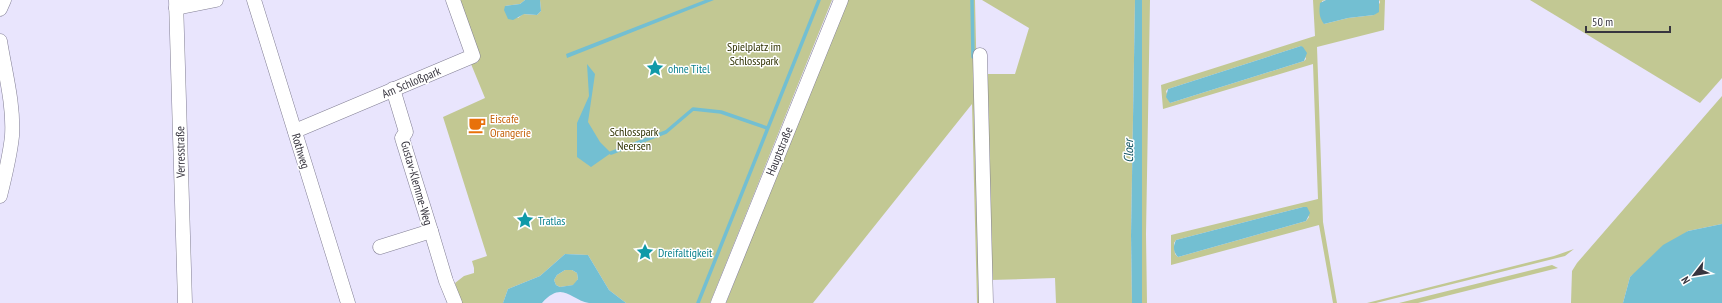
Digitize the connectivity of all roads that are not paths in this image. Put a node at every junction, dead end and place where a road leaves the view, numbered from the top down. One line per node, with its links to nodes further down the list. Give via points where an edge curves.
1 (4, 0): 7 (street)
2 (216, 0): 6 (street)
3 (254, 0): 11 (street, Rothweg)
4 (453, 0): 10 (street, Am Schloßpark, via 473,56)
5 (841, 0): 18 (street, Hauptstraße)
6 (176, 4): 15 (street, Verresstraße)
7 (0, 9)
8 (0, 41): 12 (street, via 12,128)
9 (980, 55): 19 (street)
10 (393, 89): 11 (street, Am Schloßpark); 13 (street, Gustav-Klemme-Weg, via 406,132 402,138)
11 (295, 131): 16 (street, Rothweg)
12 (0, 196)
13 (431, 231): 14 (street, Gustav-Klemme-Weg); 17 (street, Gustav-Klemme-Weg)
14 (380, 247)
15 (185, 303)
16 (348, 303)
17 (455, 303)
18 (718, 303)
19 (986, 303)

